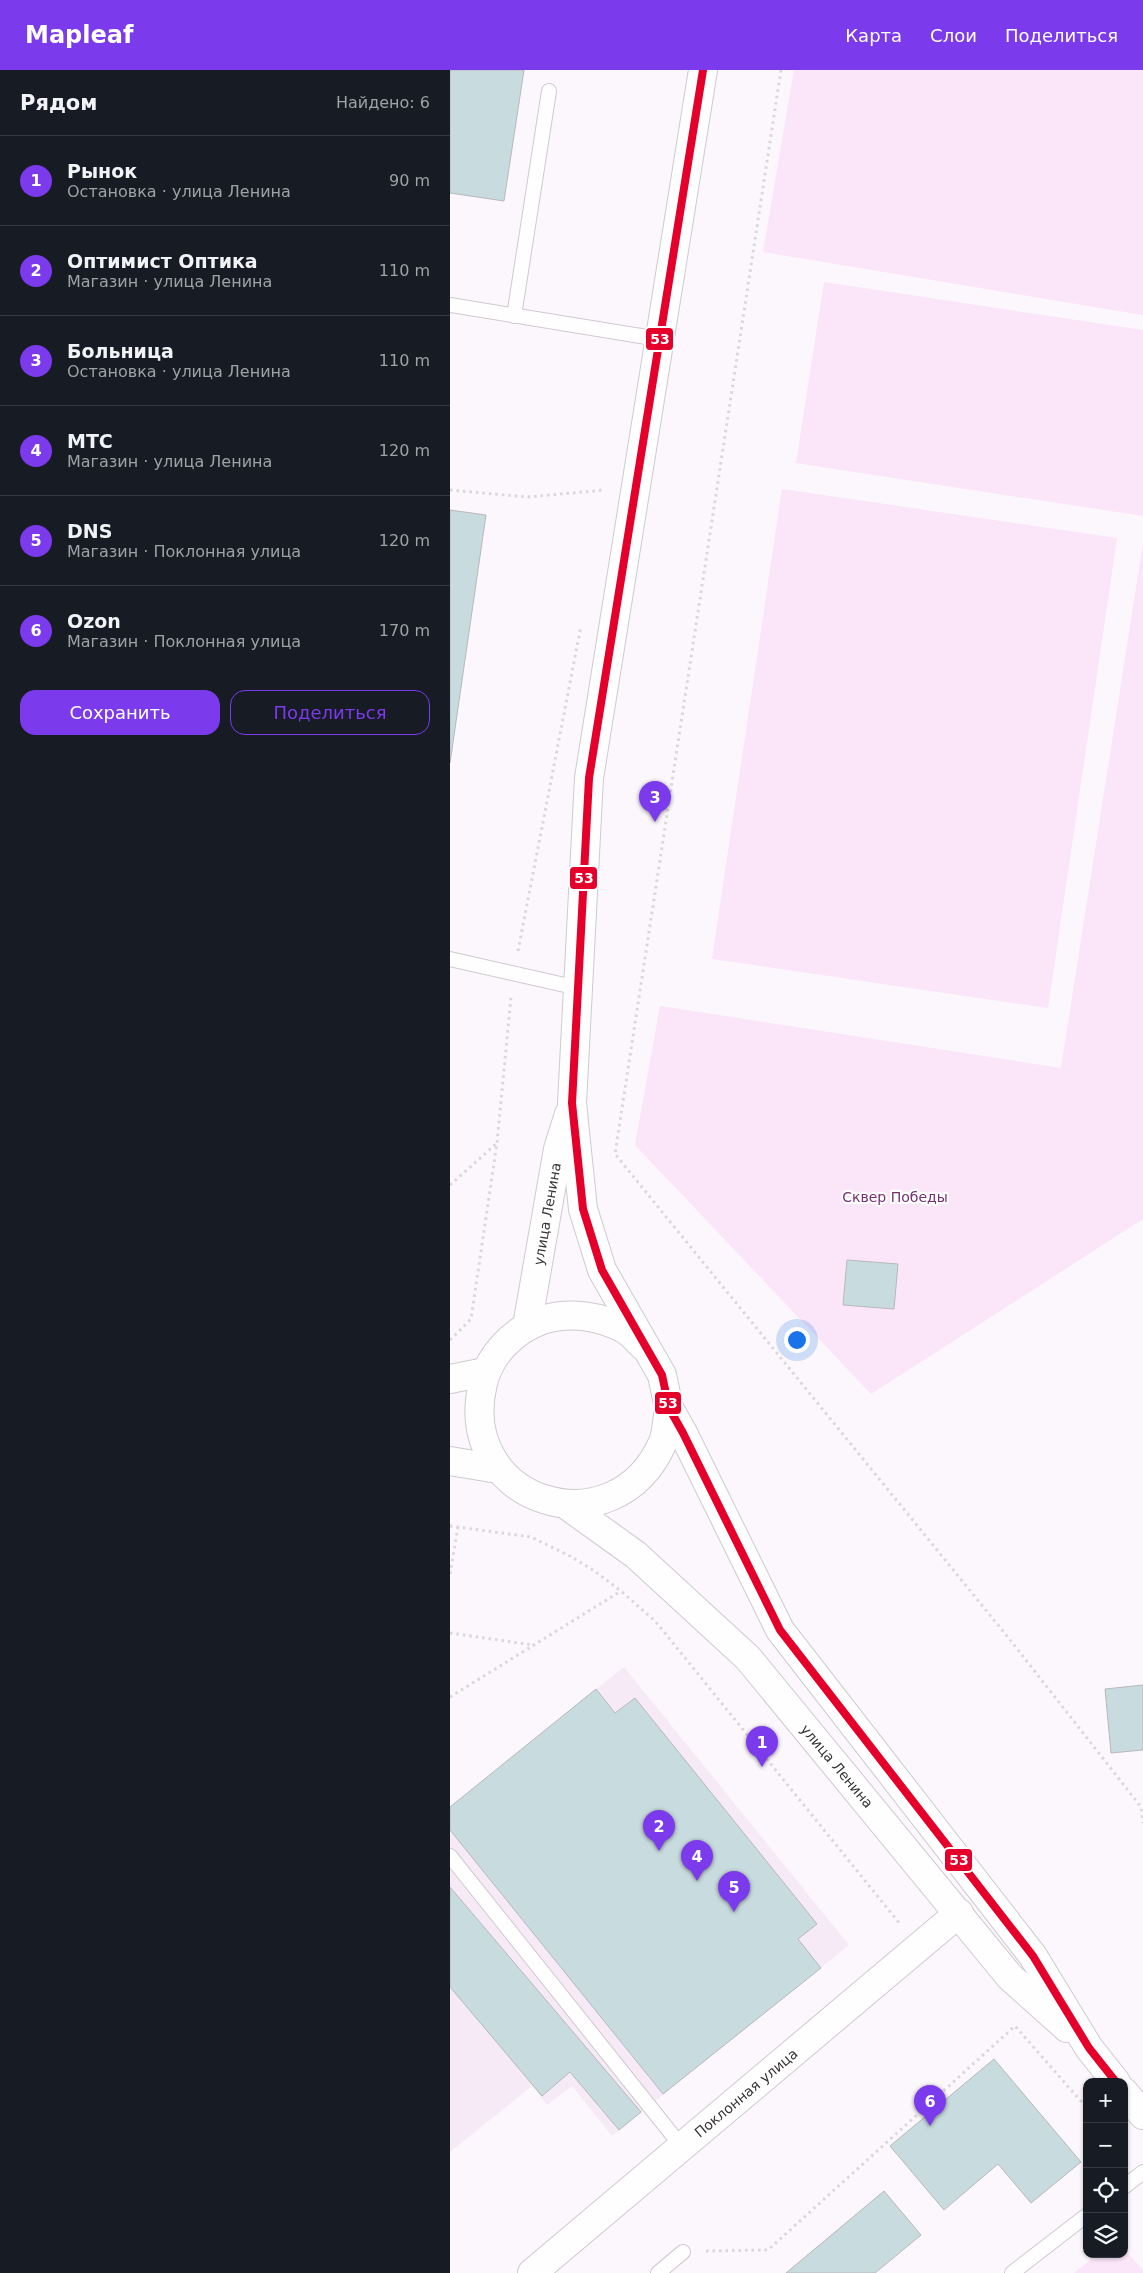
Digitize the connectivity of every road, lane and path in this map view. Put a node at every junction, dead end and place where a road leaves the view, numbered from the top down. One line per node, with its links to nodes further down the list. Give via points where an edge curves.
1 (703, 70): 6 (street, улица Ленина)
2 (782, 70): 34 (path, via 615,1154 1012,1641 1141,1807)
3 (549, 92): 5 (lane)
4 (450, 305): 5 (lane)
5 (514, 316): 6 (lane)
6 (660, 340): 14 (street, улица Ленина, via 589,778)
7 (450, 490): 9 (path, via 528,497)
8 (607, 490): 10 (path)
9 (570, 493)
10 (605, 500)
11 (581, 625): 13 (path)
12 (450, 959): 13 (lane)
13 (514, 973): 14 (lane); 16 (path)
14 (578, 988): 15 (street, улица Ленина)
15 (572, 1103): 18 (street, улица Ленина, via 558,1149); 20 (street, улица Ленина, via 583,1208 588,1226 602,1270)
16 (497, 1143): 17 (path); 19 (path, via 471,1319)
17 (450, 1185)
18 (527, 1326): 20 (street, улица Ленина, via 554,1316 587,1315 627,1331); 21 (street, улица Ленина, via 501,1347)
19 (450, 1340)
20 (651, 1354): 23 (street, улица Ленина, via 662,1375)
21 (485, 1372): 22 (street); 25 (street, улица Ленина, via 478,1404 482,1437)
22 (450, 1379)
23 (669, 1408): 26 (street, улица Ленина, via 664,1440 648,1469 635,1483 606,1499); 38 (street, улица Ленина, via 780,1630 1033,1956)
24 (450, 1461): 25 (street)
25 (498, 1469): 26 (street, улица Ленина, via 523,1491)
26 (565, 1504): 36 (street, улица Ленина, via 636,1555 748,1658)
27 (450, 1526): 28 (path)
28 (458, 1527): 29 (path); 30 (path, via 531,1537 570,1556)
29 (450, 1574)
30 (621, 1591): 32 (path); 37 (path, via 656,1622)
31 (450, 1633): 32 (path)
32 (533, 1645): 33 (path)
33 (450, 1697)
34 (1143, 1823)
35 (450, 1856): 43 (lane)
36 (959, 1914): 37 (street, Поклонная улица); 38 (street, улица Ленина, via 1010,1977)
37 (919, 1947): 43 (street, Поклонная улица)
38 (1090, 2048): 39 (street, улица Ленина)
39 (1113, 2078)
40 (1128, 2097): 42 (street)
41 (1083, 2103): 47 (path, via 1016,2026 768,2250)
42 (1143, 2115)
43 (682, 2147): 48 (street, Поклонная улица)
44 (1143, 2172): 45 (lane)
45 (1128, 2183)
46 (1083, 2218): 50 (lane)
47 (683, 2252): 49 (lane)
48 (532, 2273)
49 (658, 2273)
50 (1012, 2273)

